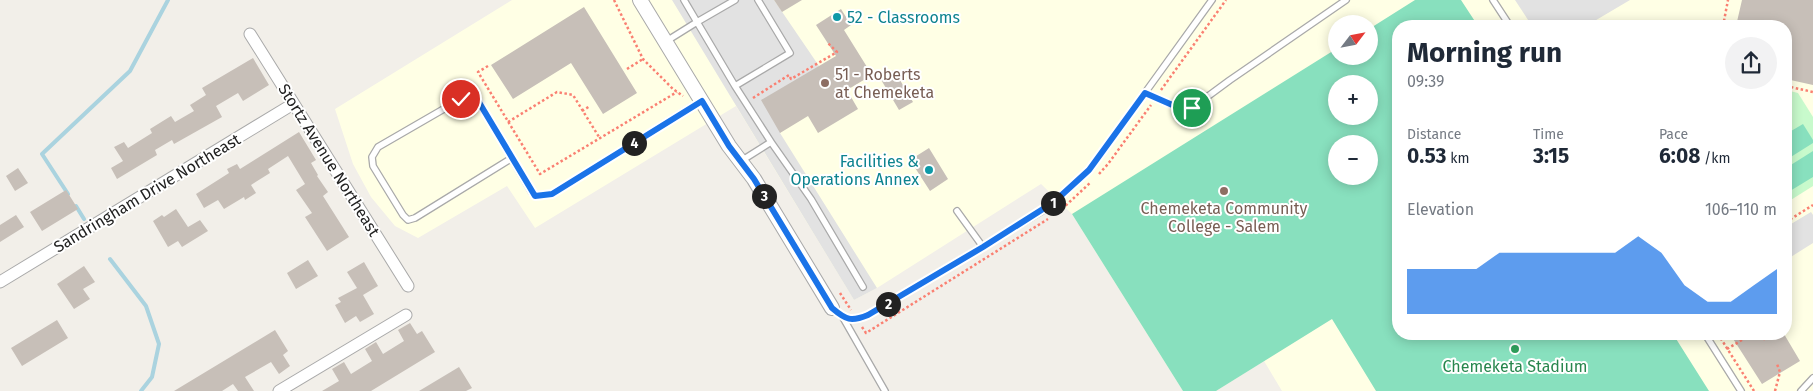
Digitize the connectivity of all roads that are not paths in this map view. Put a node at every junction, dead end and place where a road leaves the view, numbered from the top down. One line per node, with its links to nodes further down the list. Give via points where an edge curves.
1 (640, 0): 11 (street)
2 (684, 0): 9 (lane)
3 (735, 0): 9 (lane)
4 (758, 0): 12 (lane, via 790,53)
5 (1212, 0): 13 (lane)
6 (1346, 0): 13 (lane, via 1192,108 1177,107)
7 (1493, 0): 8 (lane)
8 (1506, 20)
9 (697, 22): 11 (lane); 12 (lane)
10 (250, 34): 15 (street, Stortz Avenue Northeast)
11 (665, 42): 14 (street)
12 (735, 86): 16 (lane)
13 (1145, 93): 20 (lane, via 1089,170 1042,211)
14 (702, 101): 17 (lane, via 552,194 535,196); 18 (street)
15 (293, 104): 21 (street, Sandringham Drive Northeast); 22 (street, Stortz Avenue Northeast)
16 (772, 142): 18 (lane); 23 (lane, via 811,199)
17 (512, 158): 17 (lane, via 477,99 471,95 378,148 372,157 373,166 408,220)
18 (741, 161): 24 (street)
19 (957, 211): 20 (lane)
20 (983, 247): 24 (lane, via 857,320)
21 (0, 282)
22 (408, 286)
23 (863, 287)
24 (837, 312): 29 (lane)
25 (406, 315): 28 (street)
26 (1709, 340): 30 (lane)
27 (1813, 378): 31 (lane)
28 (279, 391)
29 (885, 391)
30 (1740, 391)
31 (1801, 391)

